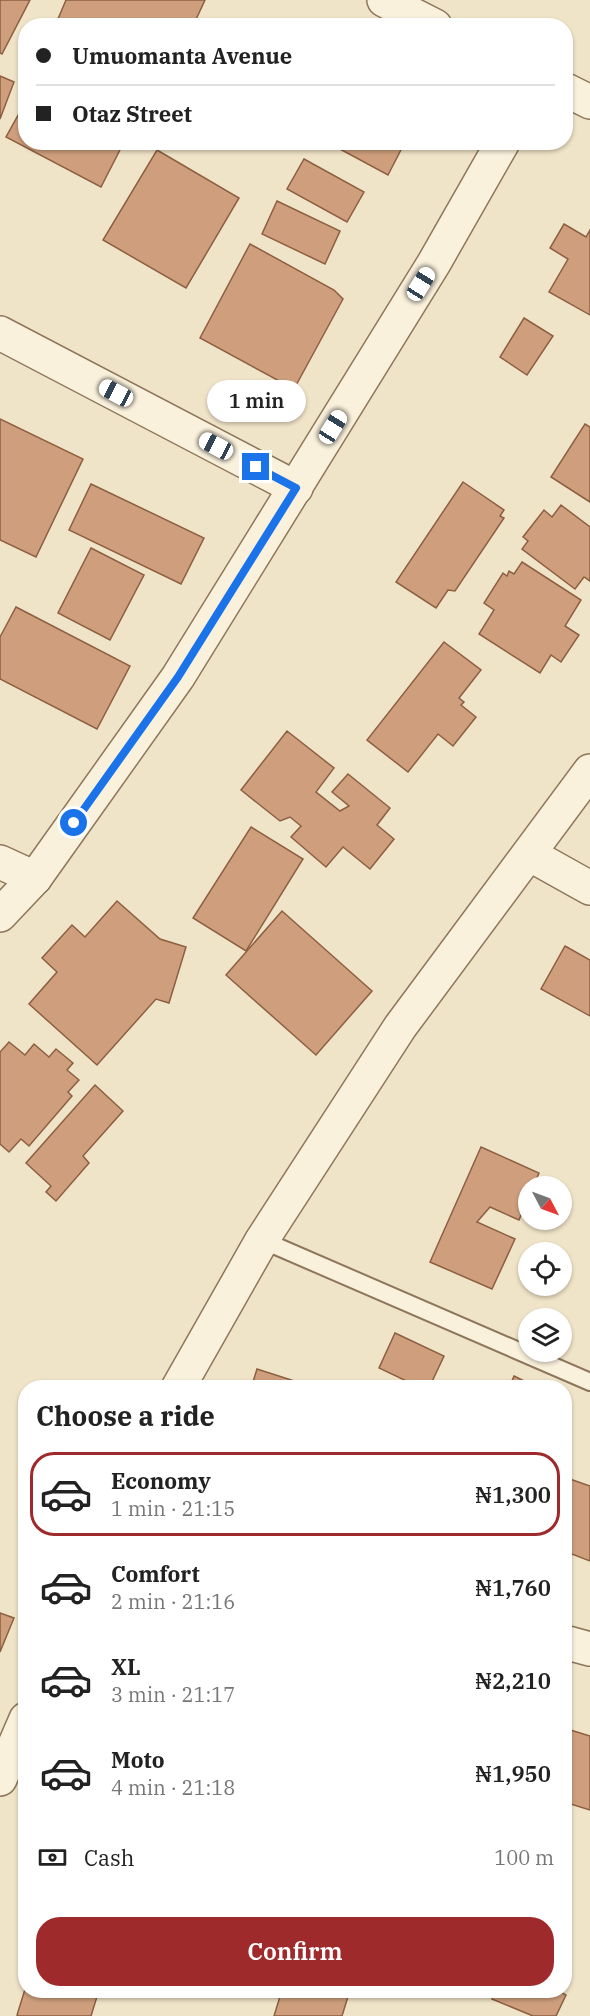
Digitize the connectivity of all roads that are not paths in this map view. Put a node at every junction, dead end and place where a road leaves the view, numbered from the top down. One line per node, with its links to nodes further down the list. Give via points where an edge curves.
1 (384, 0): 2 (street)
2 (419, 18)
3 (573, 94): 4 (street)
4 (590, 102)
5 (498, 150): 7 (street)
6 (0, 333): 7 (street)
7 (296, 488): 11 (street, via 178,677)
8 (590, 771): 9 (street)
9 (529, 854): 12 (street); 14 (street, via 400,1027)
10 (0, 862): 11 (street)
11 (35, 878): 13 (street)
12 (590, 888)
13 (0, 915)
14 (262, 1240): 15 (street); 16 (lane)
15 (183, 1380)
16 (590, 1382)
17 (572, 1644): 18 (street)
18 (590, 1649)
19 (18, 1737): 20 (street)
20 (0, 1779)

